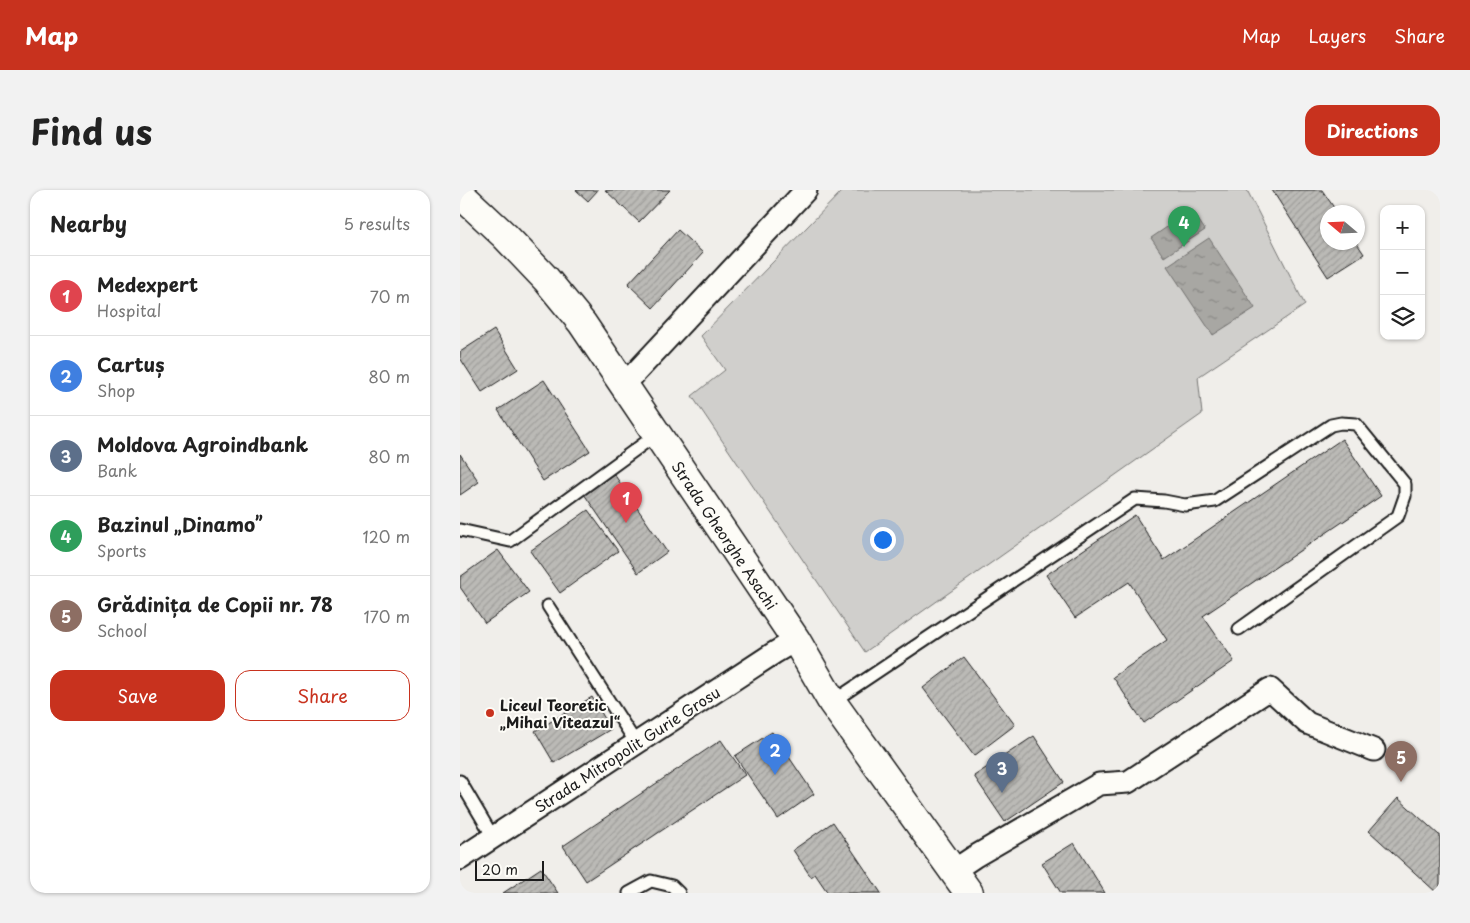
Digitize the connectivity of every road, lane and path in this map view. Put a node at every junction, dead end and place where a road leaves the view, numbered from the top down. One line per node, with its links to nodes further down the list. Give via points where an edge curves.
1 (806, 190): 3 (street)
2 (460, 194): 3 (main road, Strada Gheorghe Asachi, via 546,279 582,323)
3 (624, 384): 4 (main road, Strada Gheorghe Asachi)
4 (657, 434): 5 (lane, via 510,541); 8 (main road, Strada Gheorghe Asachi)
5 (460, 530)
6 (548, 606): 10 (lane)
7 (1239, 629): 9 (lane, via 1398,516 1405,496 1405,484 1356,424 1331,425 1215,501 1185,505 1135,499)
8 (796, 640): 9 (main road, Strada Gheorghe Asachi); 10 (street, Strada Mitropolit Gurie Grosu)
9 (832, 702): 15 (main road, Strada Gheorghe Asachi)
10 (636, 743): 13 (street, Strada Mitropolit Gurie Grosu)
11 (1374, 750): 15 (street, via 1307,723 1270,689 1128,782 1099,784 974,857)
12 (460, 781): 13 (lane)
13 (493, 837): 14 (street, Strada Mitropolit Gurie Grosu)
14 (460, 859)
15 (960, 885)
16 (629, 893): 17 (lane, via 651,881 672,886)
17 (678, 893)

